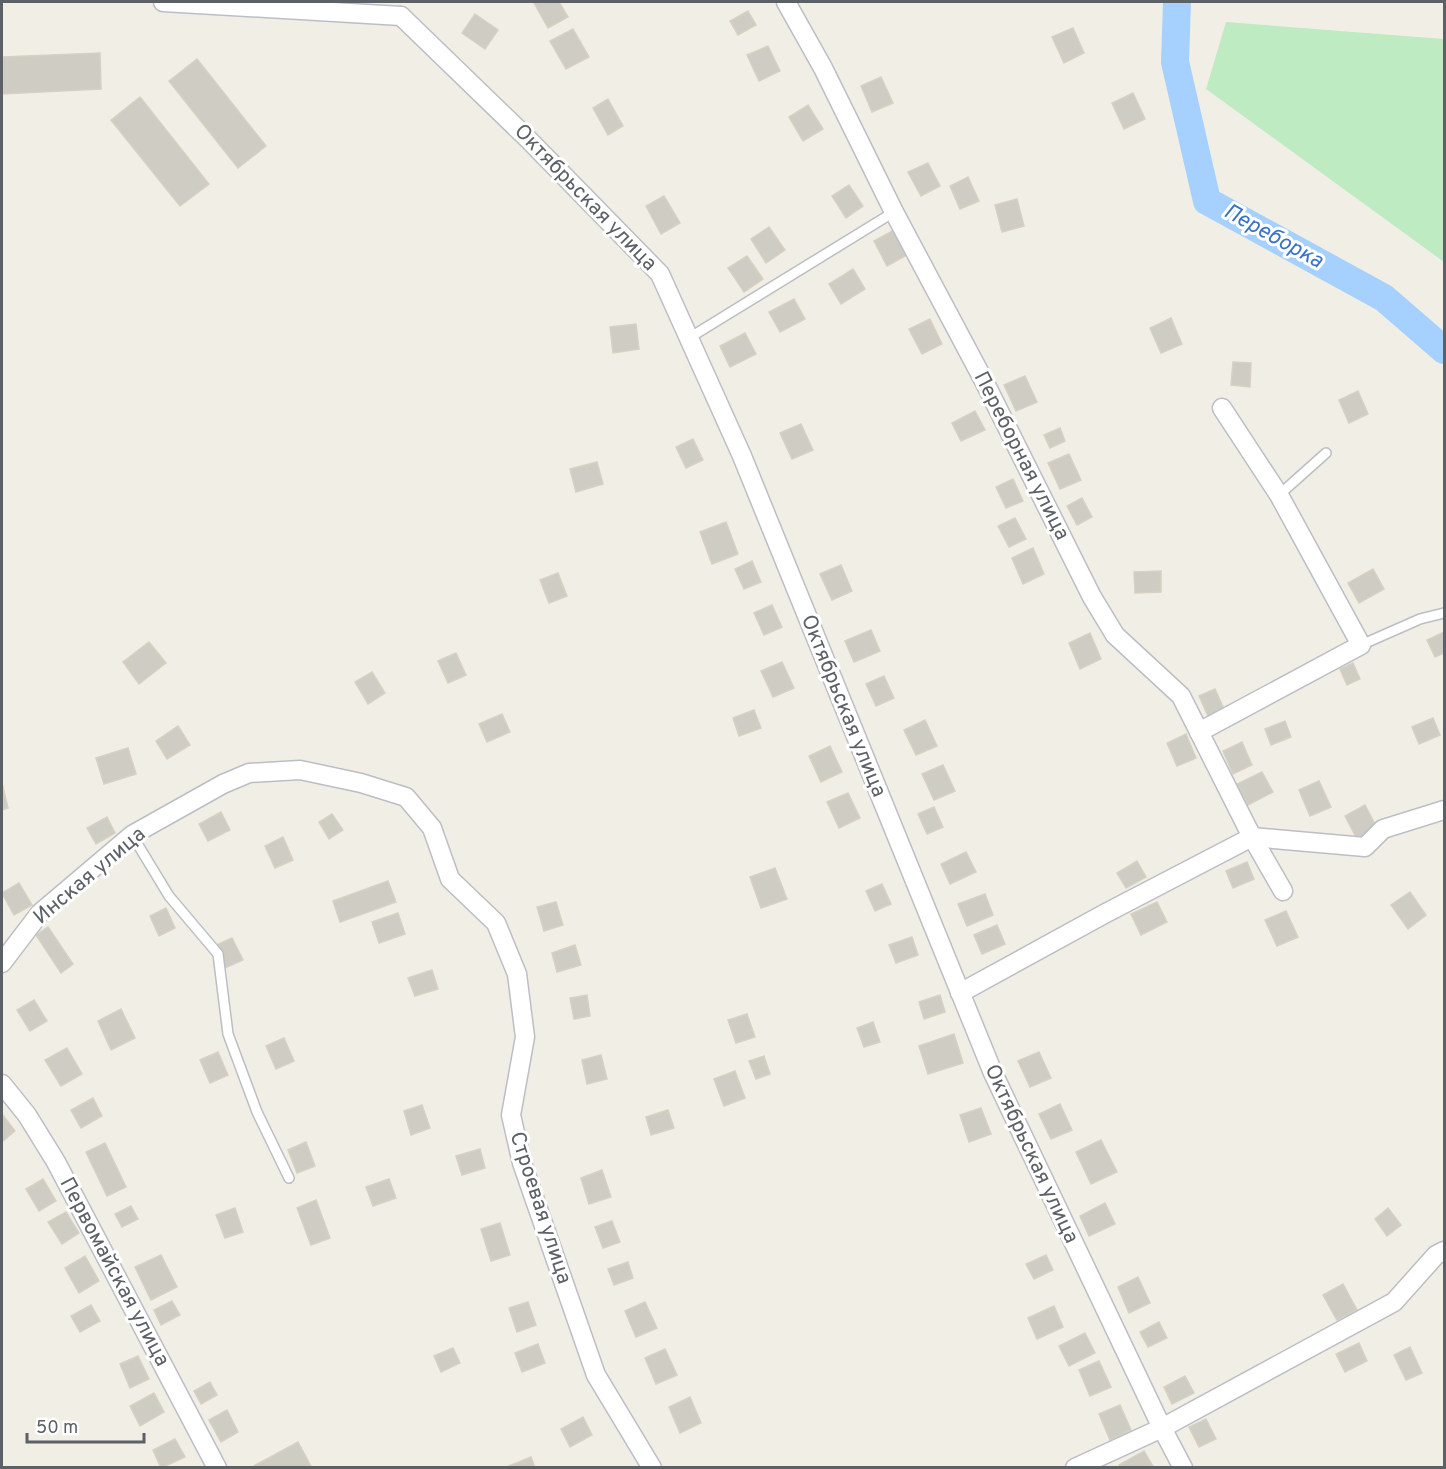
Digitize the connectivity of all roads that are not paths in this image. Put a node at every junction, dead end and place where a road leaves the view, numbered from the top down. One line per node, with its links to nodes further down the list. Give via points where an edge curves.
1 (163, 2): 3 (street)
2 (786, 2): 5 (street, Переборная улица)
3 (211, 3): 4 (street)
4 (405, 9): 6 (street, Октябрьская улица, via 660,274)
5 (894, 212): 6 (lane); 12 (street, Переборная улица, via 1092,597 1115,635 1181,696)
6 (689, 338): 19 (street, Октябрьская улица, via 742,456)
7 (1222, 408): 9 (street)
8 (1326, 453): 9 (lane)
9 (1279, 495): 11 (street)
10 (1444, 613): 11 (lane, via 1420,619)
11 (1361, 645): 12 (street)
12 (1198, 732): 16 (street, Переборная улица)
13 (361, 783): 15 (street, Инская улица, via 300,770 249,773); 25 (street, Строевая улица, via 406,797 432,828 450,879 496,923 517,974 525,1036 511,1115 522,1163 596,1375)
14 (1444, 810): 16 (street, via 1383,829 1365,847)
15 (132, 835): 18 (street, Инская улица, via 40,913); 21 (lane, via 169,896 218,954 228,1034 257,1112)
16 (1252, 837): 17 (street, Переборная улица); 19 (street)
17 (1283, 891)
18 (2, 963)
19 (960, 993): 23 (street, Октябрьская улица, via 993,1073)
20 (2, 1084): 24 (street, Первомайская улица, via 56,1162)
21 (289, 1178)
22 (1444, 1251): 23 (street, via 1394,1302)
23 (1162, 1428): 26 (street); 27 (street, Октябрьская улица)
24 (217, 1467)
25 (652, 1467)
26 (1075, 1467)
27 (1183, 1467)

